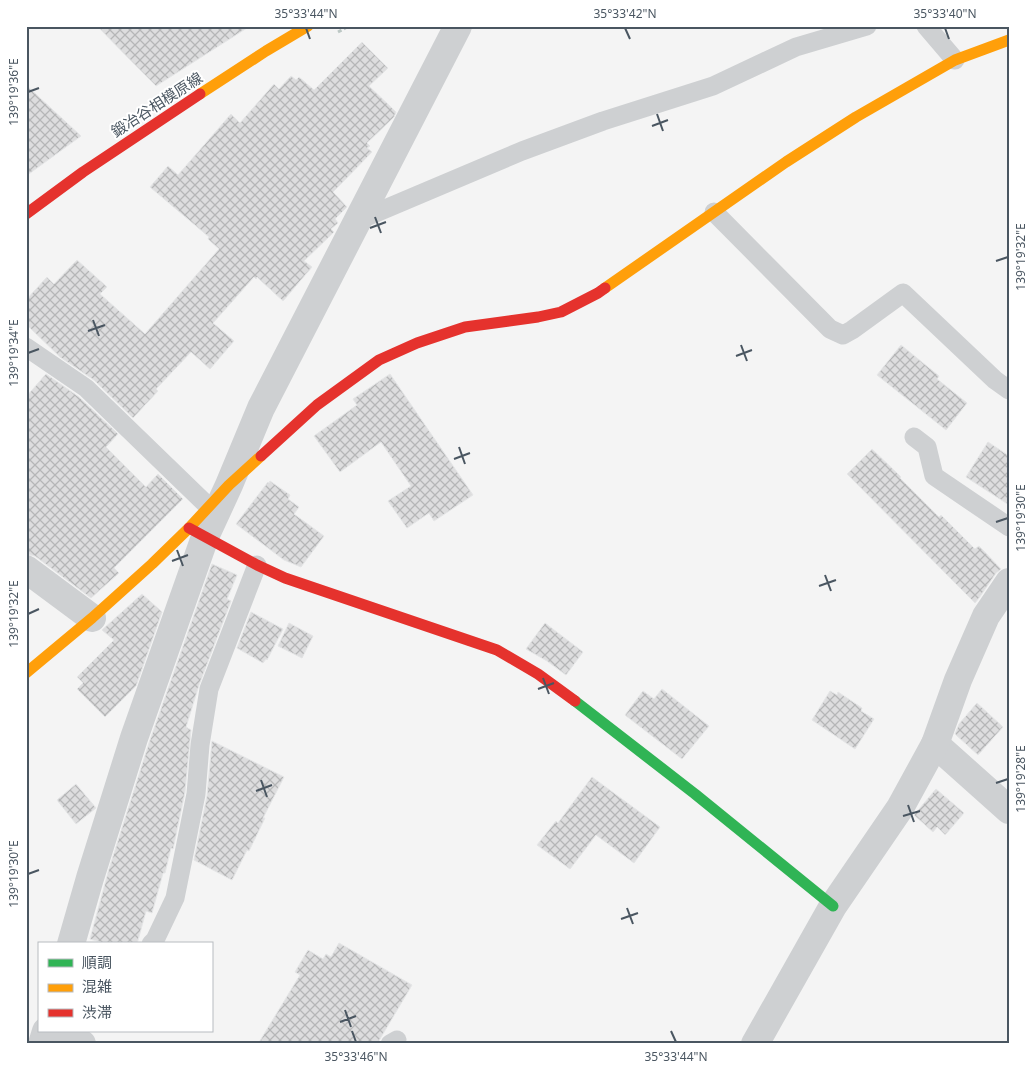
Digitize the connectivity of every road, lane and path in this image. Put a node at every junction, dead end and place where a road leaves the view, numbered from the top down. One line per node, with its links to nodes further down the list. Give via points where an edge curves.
1 (308, 26): 8 (street, 鍛冶谷相模原線, via 83,172)
2 (458, 26): 9 (street)
3 (867, 26): 9 (lane, via 796,47 713,86 522,151)
4 (926, 26): 6 (lane)
5 (1009, 40): 6 (street)
6 (954, 60): 7 (street, via 849,122)
7 (714, 212): 11 (lane, via 830,329 843,336 903,293); 13 (street, via 598,293 561,312 465,327 379,360 317,405)
8 (26, 214)
9 (358, 220): 13 (street, via 261,408)
10 (26, 347): 14 (lane, via 86,388)
11 (1009, 390)
12 (914, 437): 15 (lane, via 926,447 934,476)
13 (229, 485): 14 (street); 16 (street)
14 (209, 507): 16 (street)
15 (1009, 527)
16 (197, 533): 17 (street); 20 (street, via 152,564); 25 (street)
17 (257, 566): 24 (street, via 497,650 538,674 695,794); 26 (lane, via 210,690 200,745 196,794 175,898)
18 (26, 569): 20 (street)
19 (1009, 582): 22 (street, via 986,616)
20 (92, 618): 21 (street)
21 (26, 673)
22 (935, 744): 23 (street); 24 (street, via 900,808)
23 (1009, 810)
24 (833, 906): 29 (street)
25 (72, 942)
26 (154, 942)
27 (46, 1032): 28 (street)
28 (42, 1044)
29 (755, 1044)

